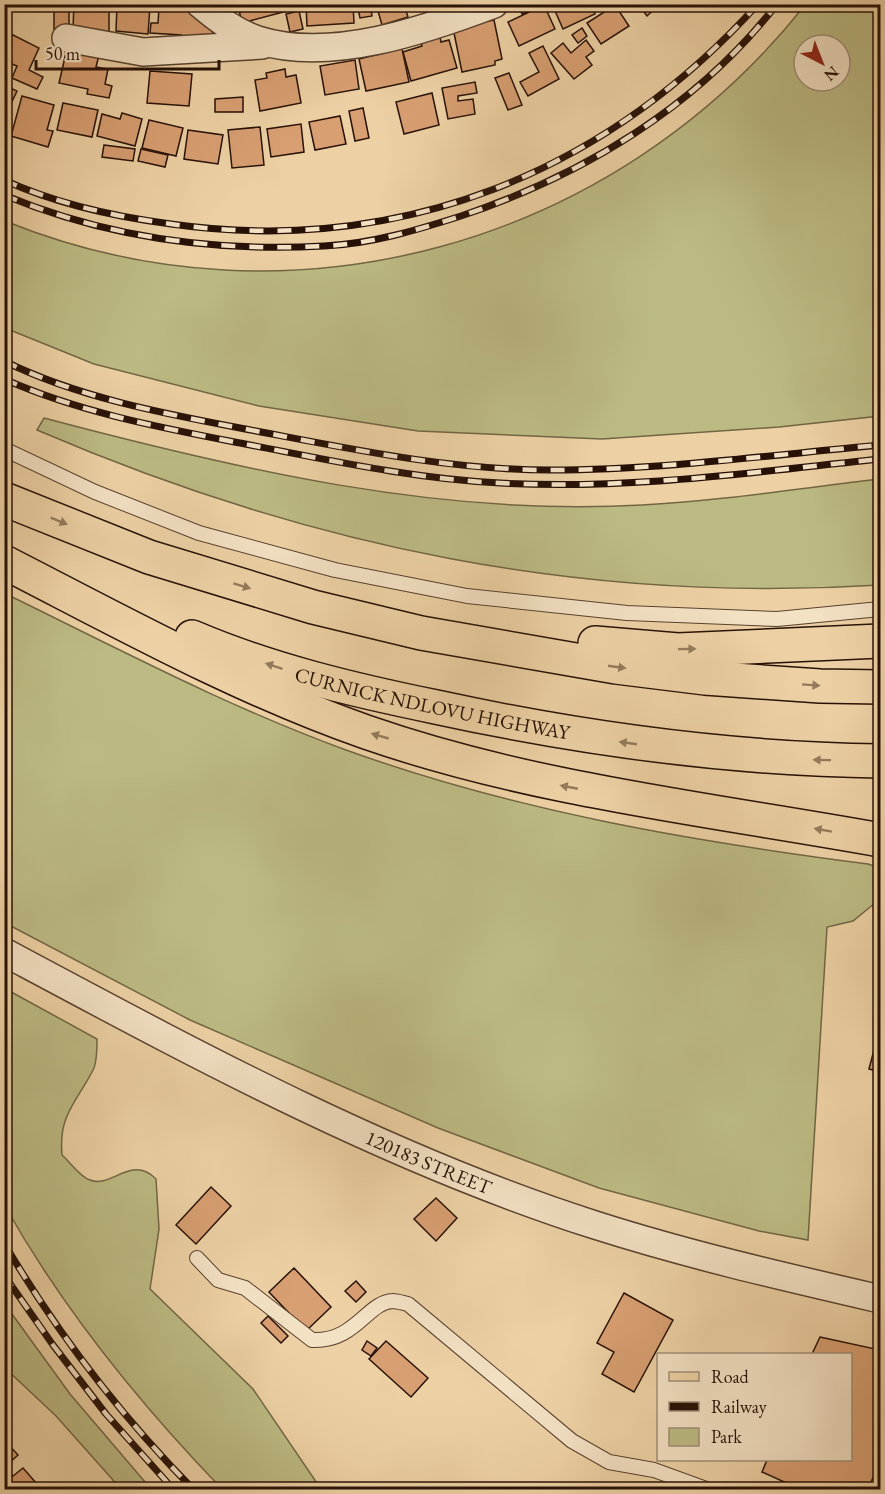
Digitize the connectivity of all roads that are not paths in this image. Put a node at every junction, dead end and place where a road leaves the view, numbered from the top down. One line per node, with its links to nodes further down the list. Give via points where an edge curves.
1 (200, 4): 4 (street, via 236,31)
2 (494, 4): 4 (street, via 399,35 327,47)
3 (66, 38): 4 (street, via 143,52)
4 (275, 44)
5 (4, 449): 9 (lane, via 94,492 199,533 335,570 467,596 627,613 777,619)
6 (4, 499): 10 (main road, one-way to 10, via 149,557 313,607)
7 (4, 558): 13 (main road, CURNICK NDLOVU HIGHWAY, one-way to 7, via 747,756 635,744 547,731 376,694 215,647)
8 (4, 562): 14 (main road, one-way to 8, via 556,784 367,732 238,681)
9 (880, 609)
10 (398, 628): 11 (main road, one-way to 11, via 678,650); 12 (main road, one-way to 12, via 616,667 705,678)
11 (880, 641)
12 (880, 687)
13 (880, 760)
14 (880, 840)
15 (4, 952): 17 (street, 120183 STREET, via 331,1120 445,1169 594,1225 736,1266)
16 (197, 1258): 18 (lane, via 218,1280 245,1288 312,1340 340,1336 380,1305 393,1301 408,1304 572,1441 609,1462 654,1470)
17 (880, 1299)
18 (709, 1490)

